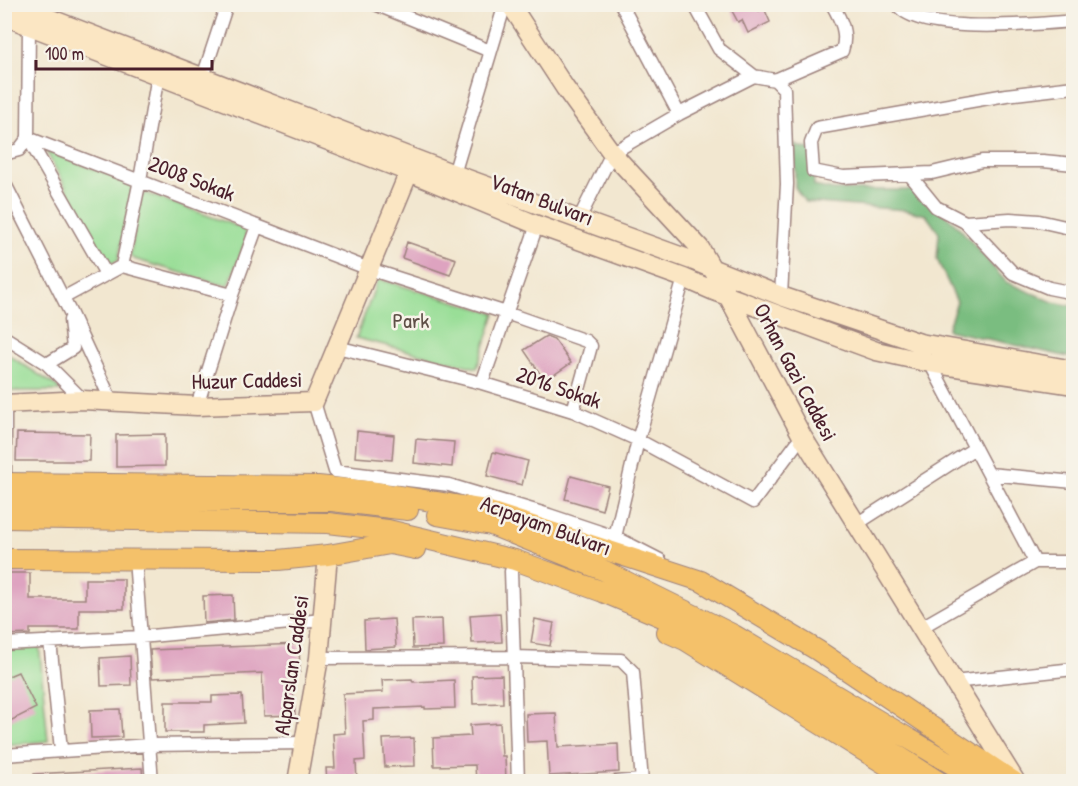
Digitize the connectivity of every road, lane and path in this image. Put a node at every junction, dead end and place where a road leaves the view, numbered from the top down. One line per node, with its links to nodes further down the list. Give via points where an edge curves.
1 (228, 4): 15 (street)
2 (375, 4): 12 (street)
3 (505, 4): 12 (street)
4 (510, 4): 20 (main road, Orhan Gazi Caddesi)
5 (621, 4): 18 (street)
6 (694, 4): 14 (street, via 719,49)
7 (832, 4): 16 (street, via 846,40 842,51)
8 (897, 4): 11 (street, via 914,18 944,23 1000,27)
9 (21, 10): 10 (main road, Vatan Bulvarı); 13 (main road, Vatan Bulvarı); 15 (main road, Vatan Bulvarı); 19 (street)
10 (4, 16)
11 (1074, 21)
12 (490, 51): 24 (street)
13 (158, 75): 23 (main road, Vatan Bulvarı); 26 (street)
14 (754, 76): 16 (street); 18 (street)
15 (203, 77): 24 (main road, Vatan Bulvarı)
16 (775, 80): 41 (street, via 784,89 787,184)
17 (1074, 87): 25 (street, via 817,128 811,143 813,171 843,177)
18 (679, 114): 20 (street)
19 (28, 138): 21 (street, via 20,150); 26 (street, 2008 Sokak); 36 (street)
20 (612, 153): 28 (street); 34 (main road, Orhan Gazi Caddesi, via 700,248)
21 (4, 154)
22 (1074, 164): 25 (street, via 982,161)
23 (410, 172): 30 (main road, Vatan Bulvarı); 35 (main road, Huzur Caddesi)
24 (454, 174): 28 (main road, Vatan Bulvarı)
25 (910, 175): 29 (street, via 936,207)
26 (140, 180): 31 (street, 2008 Sokak); 33 (street)
27 (4, 182): 42 (street)
28 (579, 219): 34 (main road, Vatan Bulvarı)
29 (965, 222): 32 (street, via 1039,221); 38 (street, via 1013,273 1049,288)
30 (537, 225): 37 (main road, Vatan Bulvarı); 44 (street)
31 (257, 226): 35 (street, 2008 Sokak); 39 (street)
32 (1074, 230)
33 (122, 266): 36 (street); 39 (street)
34 (712, 268): 40 (main road, Orhan Gazi Caddesi); 41 (main road, Vatan Bulvarı)
35 (369, 269): 44 (street, 2008 Sokak); 46 (main road, Huzur Caddesi)
36 (106, 274): 42 (street)
37 (684, 278): 40 (main road, Vatan Bulvarı); 59 (street)
38 (1074, 293)
39 (232, 295): 56 (street)
40 (728, 296): 47 (main road, Vatan Bulvarı, via 876,351); 58 (main road, Orhan Gazi Caddesi)
41 (781, 296): 49 (main road, Vatan Bulvarı, via 920,343)
42 (63, 298): 43 (street)
43 (70, 312): 48 (street, via 72,348); 53 (street)
44 (506, 313): 50 (street); 57 (street, 2008 Sokak, via 591,346)
45 (4, 338): 48 (street)
46 (337, 347): 50 (street, 2016 Sokak); 54 (main road, Huzur Caddesi)
47 (930, 363): 51 (main road, Vatan Bulvarı); 60 (street)
48 (47, 364): 52 (street)
49 (1074, 370)
50 (482, 383): 57 (street, 2016 Sokak)
51 (1074, 385)
52 (83, 400): 53 (main road, Huzur Caddesi); 55 (main road, Huzur Caddesi)
53 (112, 402): 56 (main road, Huzur Caddesi)
54 (314, 402): 56 (main road, Huzur Caddesi); 67 (street, via 335,471 449,485)
55 (5, 404): 63 (street)
56 (197, 406)
57 (573, 411): 59 (street, 2016 Sokak)
58 (802, 436): 59 (street, 2016 Sokak, via 753,502); 66 (main road, Orhan Gazi Caddesi)
59 (638, 440): 67 (street)
60 (975, 448): 61 (street); 66 (street)
61 (989, 474): 62 (street); 71 (street)
62 (1074, 482)
63 (5, 483): 74 (main road, via 318,486 376,492 480,509)
64 (4, 501): 95 (main road, Acıpayam Bulvarı, via 332,501 491,525 605,571 734,634)
65 (4, 518): 94 (main road, Acıpayam Bulvarı, via 328,523 388,530 515,560 719,641)
66 (855, 525): 76 (main road, Orhan Gazi Caddesi)
67 (615, 537): 74 (street)
68 (328, 555): 69 (main road, via 278,560); 73 (main road, via 390,544); 75 (main road, Alparslan Caddesi)
69 (135, 558): 70 (main road); 77 (street)
70 (4, 559)
71 (1035, 562): 72 (street); 76 (street)
72 (1074, 562)
73 (512, 571): 80 (street); 93 (main road, via 597,601 685,640)
74 (701, 581): 96 (main road, via 817,650)
75 (323, 620): 77 (street); 81 (main road, Alparslan Caddesi)
76 (920, 628): 83 (main road, Orhan Gazi Caddesi)
77 (140, 637): 78 (street); 85 (street)
78 (50, 641): 79 (street); 86 (street)
79 (4, 644)
80 (514, 657): 81 (street); 88 (street, via 621,660 633,672); 91 (street)
81 (319, 658): 84 (main road, Alparslan Caddesi)
82 (1074, 669): 83 (street)
83 (954, 682): 96 (main road, Orhan Gazi Caddesi)
84 (304, 743): 85 (street); 90 (main road, Alparslan Caddesi)
85 (149, 745): 86 (street); 89 (street)
86 (61, 750): 87 (street)
87 (4, 755)
88 (642, 781): 92 (street)
89 (152, 782)
90 (297, 782)
91 (518, 782)
92 (615, 782)
93 (914, 782)
94 (939, 782)
95 (982, 782)
96 (1015, 782)

